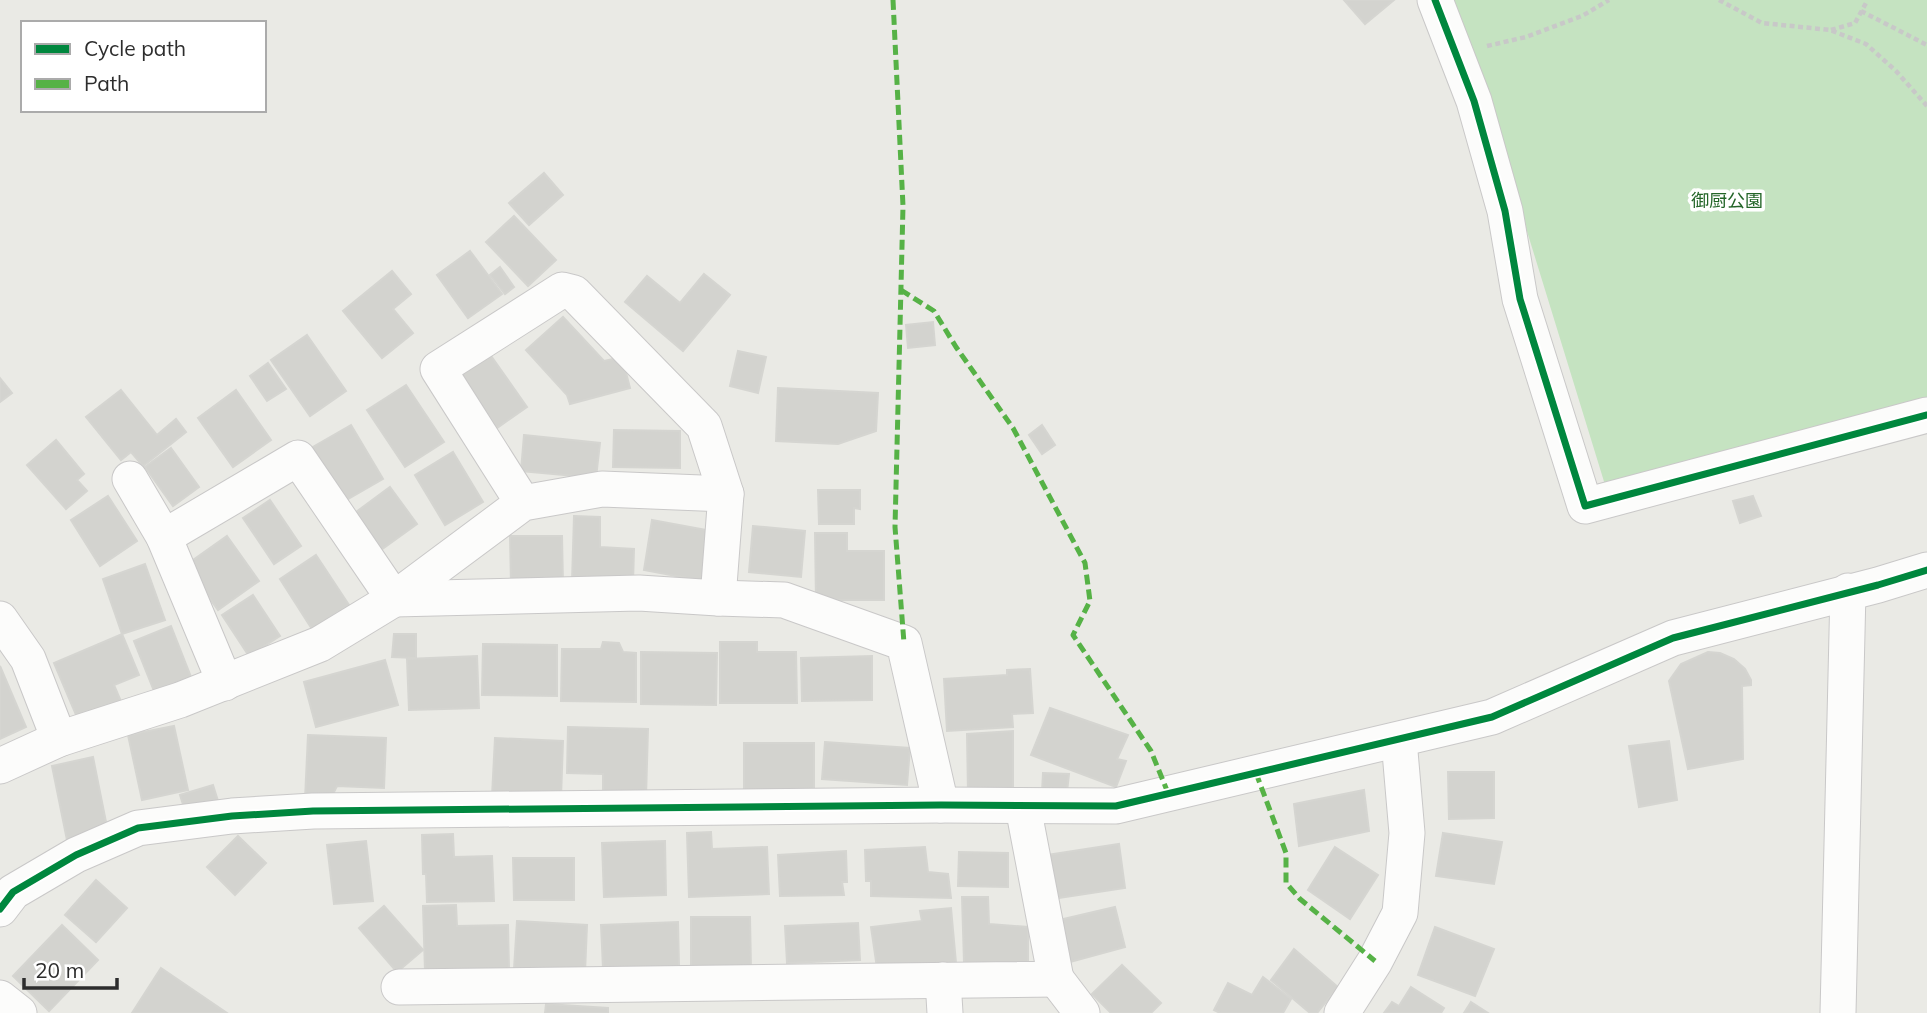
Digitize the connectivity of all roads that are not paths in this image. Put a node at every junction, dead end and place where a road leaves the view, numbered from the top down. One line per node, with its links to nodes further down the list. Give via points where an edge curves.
1 (1435, 0): 2 (street, via 1474,101 1505,211 1520,299 1585,506)
2 (1927, 415)
3 (130, 479): 6 (street)
4 (726, 494): 5 (street, via 602,489); 5 (street, via 704,426 573,293 562,290 438,369); 9 (street)
5 (523, 503): 10 (street)
6 (164, 537): 10 (street, via 298,458); 12 (street)
7 (1927, 570): 8 (street)
8 (1848, 591): 14 (street, via 1672,638 1492,717); 26 (street)
9 (718, 598): 10 (street, via 639,593); 16 (street, via 784,600 904,643)
10 (394, 599): 12 (street, via 320,644)
11 (0, 619): 13 (street, via 29,659)
12 (225, 683): 13 (street)
13 (59, 739): 15 (street)
14 (1399, 740): 17 (street, via 1116,806); 25 (street, via 1407,833 1400,913)
15 (0, 766)
16 (941, 805): 17 (street); 18 (street, via 313,811 232,817 138,828 76,855 13,892)
17 (1023, 807): 19 (street)
18 (0, 909)
19 (1056, 979): 21 (street); 24 (street)
20 (399, 987): 21 (street)
21 (944, 997)
22 (0, 998): 23 (street)
23 (19, 1013)
24 (1082, 1013)
25 (1342, 1013)
26 (1838, 1013)

